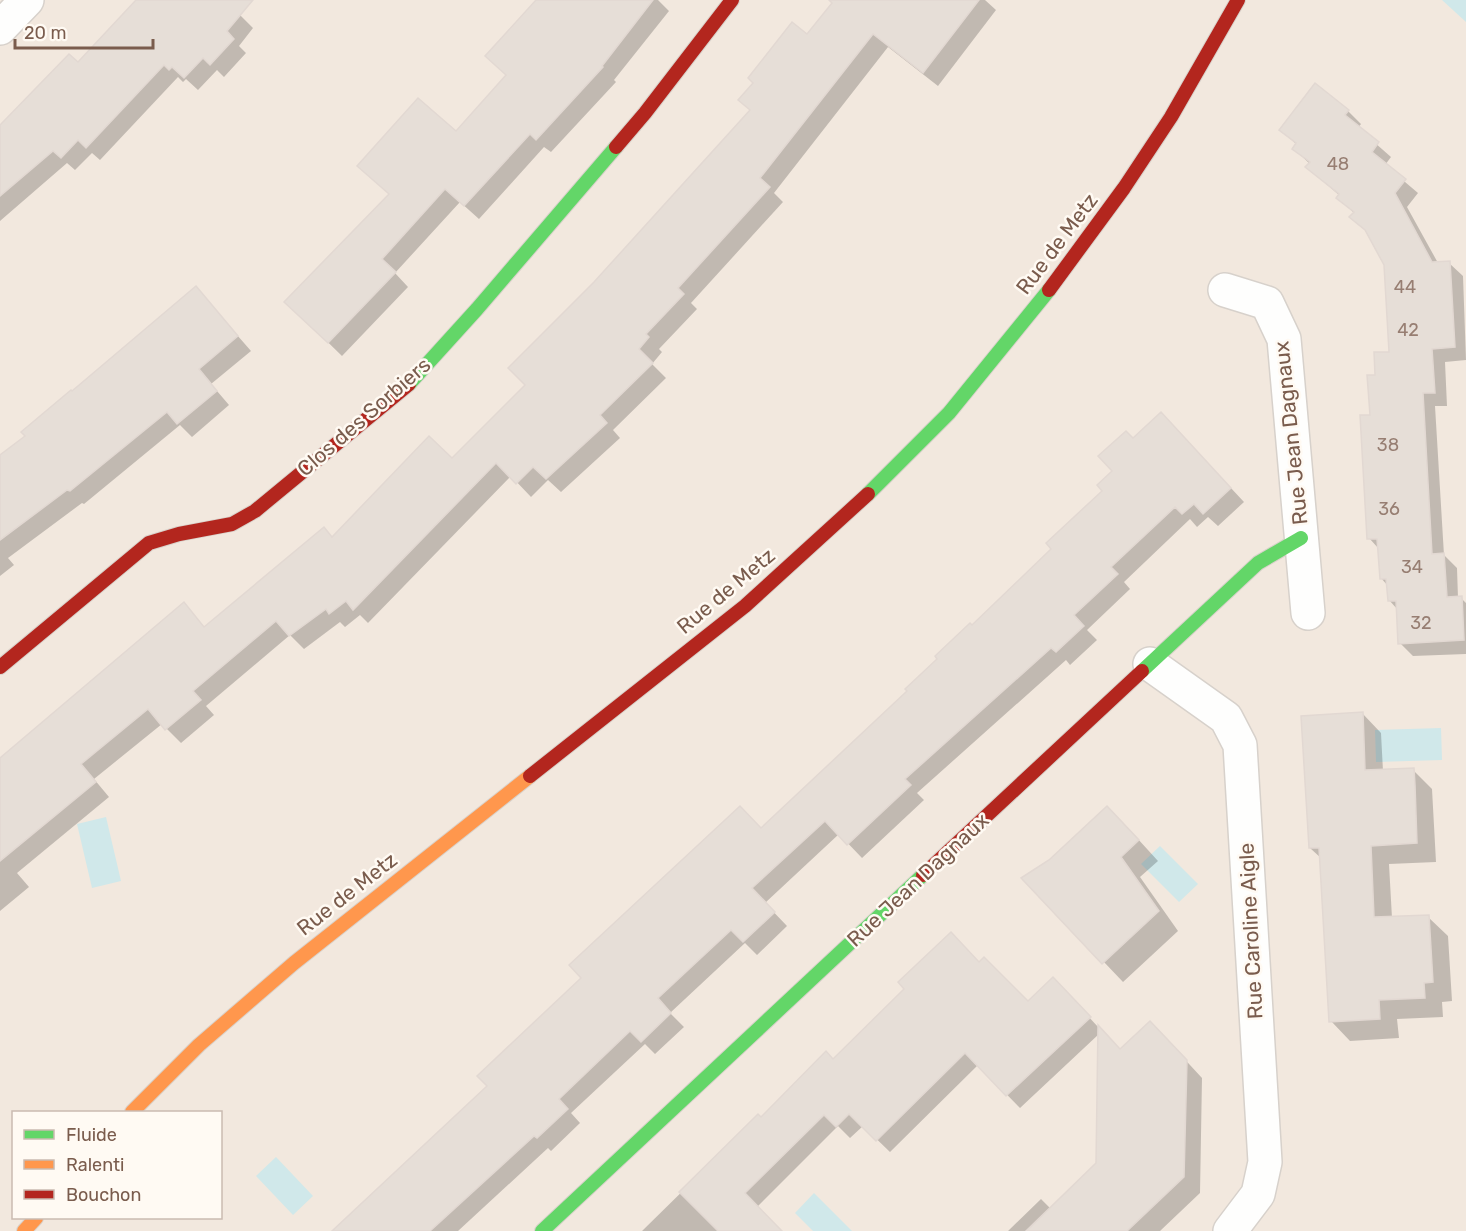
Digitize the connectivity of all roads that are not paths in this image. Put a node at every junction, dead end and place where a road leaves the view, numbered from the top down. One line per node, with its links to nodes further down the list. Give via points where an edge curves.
1 (27, 0): 4 (street)
2 (732, 0): 9 (street, Clos des Sorbiers, via 645,113 406,387 255,511 232,524 149,543)
3 (1238, 0): 10 (street, Rue de Metz, via 1171,117 1124,188 1035,309 949,413 746,606 294,963 200,1045)
4 (0, 28)
5 (1226, 290): 6 (street, Rue Jean Dagnaux, via 1267,303 1284,339)
6 (1301, 538): 7 (street, Rue Jean Dagnaux); 8 (street, Rue Jean Dagnaux, via 1258,563)
7 (1308, 613)
8 (1150, 664): 13 (street, Rue Jean Dagnaux); 14 (street, Rue Caroline Aigle, via 1226,718 1240,745 1265,1162 1258,1194)
9 (0, 667)
10 (134, 1111)
11 (35, 1219): 12 (street)
12 (24, 1231)
13 (542, 1231)
14 (1230, 1231)

